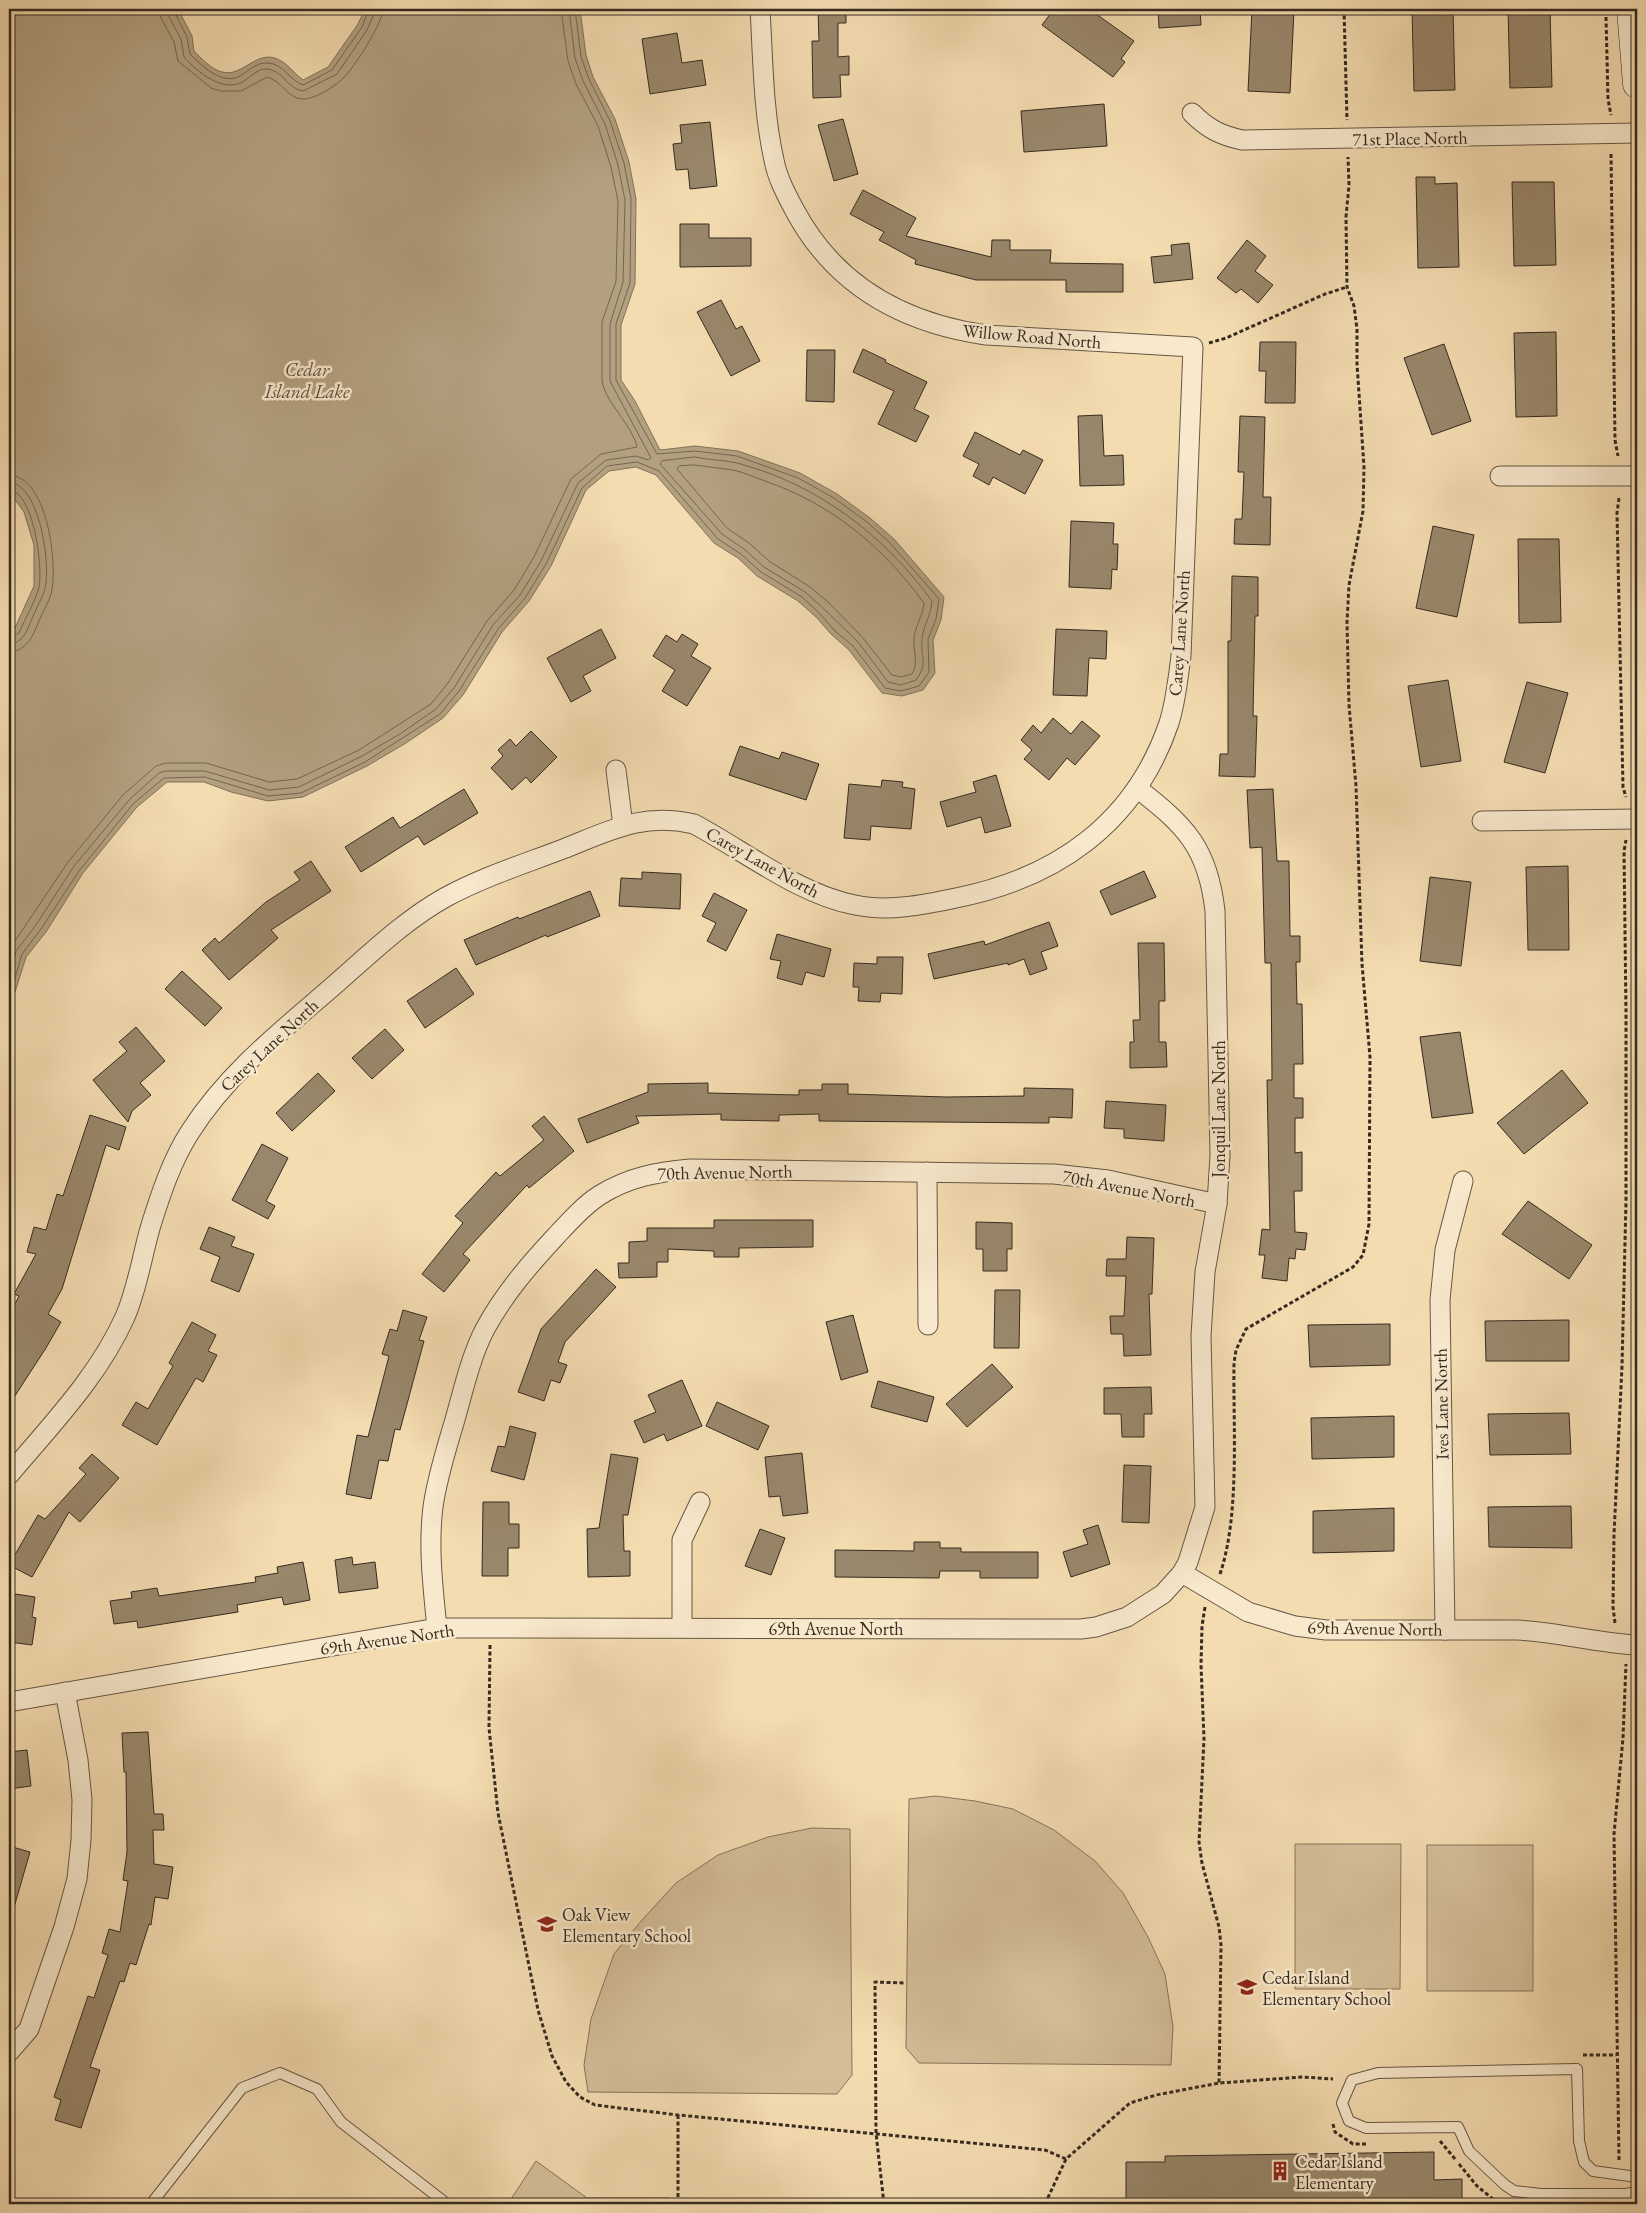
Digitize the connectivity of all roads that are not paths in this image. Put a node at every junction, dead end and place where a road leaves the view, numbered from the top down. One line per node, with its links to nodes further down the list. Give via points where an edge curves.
1 (760, 9): 6 (street, Willow Road North, via 769,136 780,181 810,236 834,265 861,288 901,311 963,332)
2 (1631, 9): 3 (main road)
3 (1637, 84)
4 (1192, 112): 5 (street, 71st Place North, via 1222,136 1242,140)
5 (1637, 133)
6 (1193, 347): 10 (street, Carey Lane North, via 1180,656 1175,698 1162,739)
7 (1500, 476): 8 (street)
8 (1637, 476)
9 (616, 770): 13 (street)
10 (1137, 788): 13 (street, Carey Lane North, via 1120,810 1089,839 1055,863 1018,882 978,894 893,908 855,905 819,894 694,824 652,819); 16 (street, Jonquil Lane North, via 1184,830 1202,854 1212,882 1220,1146)
11 (1637, 819): 12 (street)
12 (1482, 821)
13 (623, 826): 18 (street, Carey Lane North, via 482,880 419,914 258,1050 217,1092 189,1134 167,1178 126,1315 107,1352 81,1389)
14 (927, 1172): 16 (street, 70th Avenue North, via 1083,1176); 17 (street); 22 (street, 70th Avenue North, via 690,1170 654,1173 625,1182 599,1196 571,1220 504,1297 485,1331 468,1373 433,1507 431,1563)
15 (1463, 1181): 23 (street, Ives Lane North, via 1444,1250 1440,1300)
16 (1217, 1204): 20 (street, Jonquil Lane North, via 1205,1272 1201,1336 1205,1508 1196,1542)
17 (928, 1325)
18 (9, 1475)
19 (700, 1502): 21 (street, via 682,1540)
20 (1182, 1573): 21 (street, 69th Avenue North, via 1163,1594 1127,1617 1081,1629); 23 (street, 69th Avenue North, via 1248,1612 1295,1626 1326,1630)
21 (682, 1627): 22 (street, 69th Avenue North)
22 (437, 1628): 25 (street, 69th Avenue North)
23 (1445, 1630): 24 (street, 69th Avenue North, via 1536,1631 1604,1643)
24 (1637, 1645)
25 (65, 1692): 26 (street, 69th Avenue North); 27 (street, via 82,1800 77,1879 29,2028)
26 (9, 1702)
27 (9, 2052)
28 (1637, 2177): 29 (lane, via 1593,2171 1584,2162 1579,2141 1577,2069 1378,2073 1352,2080 1342,2103 1349,2121 1366,2128 1458,2127 1469,2151 1514,2191 1541,2194)
29 (1637, 2192)
30 (151, 2204): 31 (lane, via 242,2088 280,2073 317,2088 341,2122)
31 (447, 2204)

